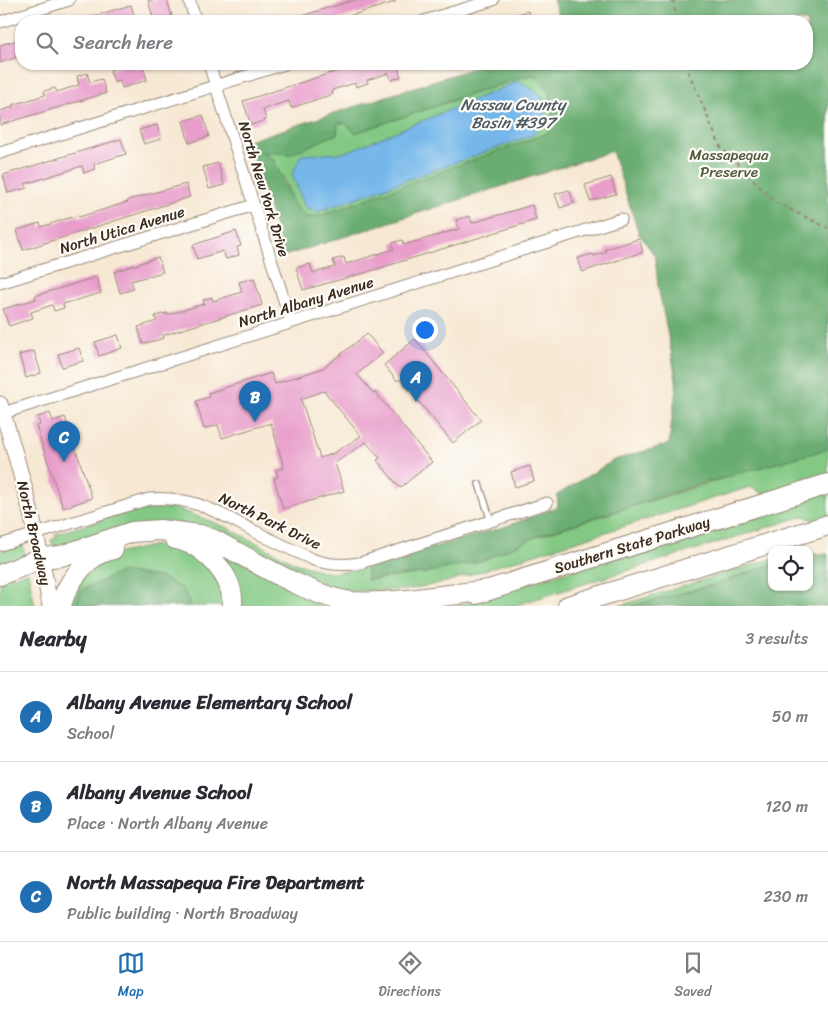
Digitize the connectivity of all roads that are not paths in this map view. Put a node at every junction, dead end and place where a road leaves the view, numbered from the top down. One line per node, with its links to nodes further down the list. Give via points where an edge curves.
1 (69, 0): 4 (street)
2 (189, 0): 5 (street)
3 (493, 0): 6 (street)
4 (22, 15)
5 (194, 15)
6 (444, 15)
7 (15, 17): 8 (street)
8 (0, 22)
9 (211, 70): 11 (street, North New York Drive)
10 (265, 70): 11 (street)
11 (216, 85): 12 (street); 13 (street, North New York Drive)
12 (0, 153)
13 (254, 204): 15 (street, North Utica Avenue); 16 (street, North New York Drive)
14 (621, 219): 16 (street, North Albany Avenue)
15 (0, 284)
16 (291, 322): 17 (street, North Albany Avenue)
17 (1, 410): 25 (main road, North Broadway)
18 (828, 470): 22 (highway)
19 (479, 484): 23 (lane)
20 (828, 484): 22 (highway, Southern State Parkway)
21 (547, 503): 23 (street, North Park Drive)
22 (751, 508): 33 (highway, Southern State Parkway)
23 (491, 521): 25 (street, North Park Drive, via 360,563 332,566 208,508 190,501 164,498 150,499)
24 (828, 525): 32 (highway)
25 (36, 534): 27 (street, North Park Drive); 30 (main road, North Broadway)
26 (828, 538): 28 (highway)
27 (0, 545)
28 (787, 546)
29 (768, 552): 32 (highway)
30 (42, 558): 31 (highway); 33 (highway, via 61,556 132,532 160,530 214,540 298,584 351,602 374,603); 34 (main road, North Broadway)
31 (0, 575)
32 (640, 583): 38 (highway)
33 (489, 590): 37 (highway, Southern State Parkway)
34 (50, 606)
35 (62, 606): 36 (highway, via 63,597 76,575 95,556 137,541 160,538 178,539 214,561 227,580)
36 (232, 606)
37 (436, 606)
38 (568, 606)

